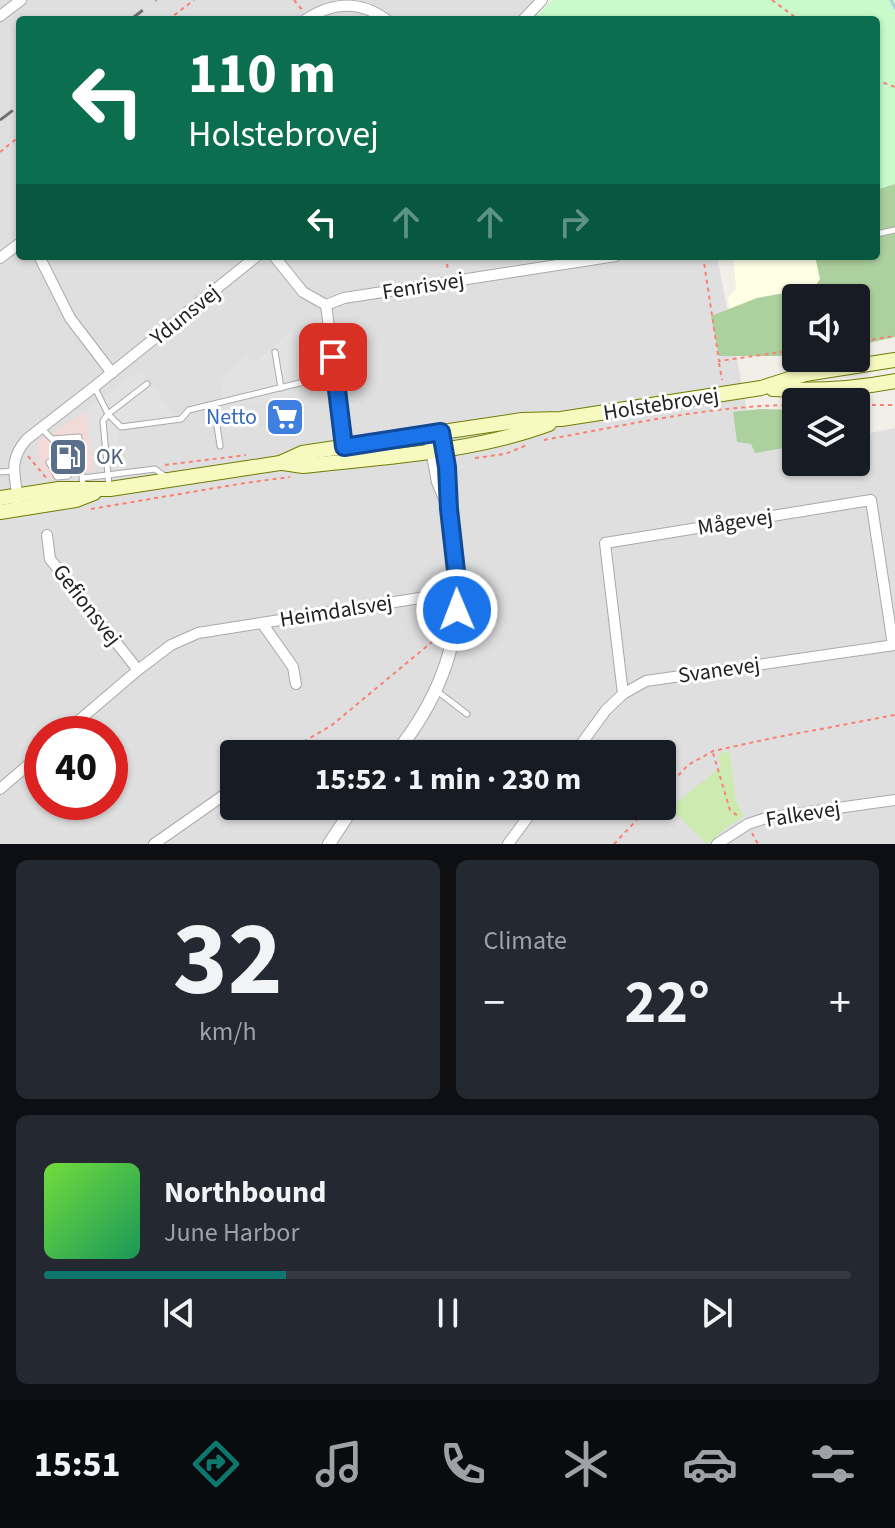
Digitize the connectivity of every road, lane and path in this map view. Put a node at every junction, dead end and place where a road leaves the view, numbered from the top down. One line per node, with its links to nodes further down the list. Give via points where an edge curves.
1 (21, 0): 5 (street)
2 (194, 0): 6 (path)
3 (542, 0): 9 (street)
4 (772, 0): 10 (path)
5 (0, 16)
6 (173, 16)
7 (311, 16): 8 (street, via 335,6 352,6)
8 (380, 16)
9 (527, 16)
10 (794, 16)
11 (16, 139): 12 (path)
12 (0, 152)
13 (41, 260): 28 (street, via 70,318)
14 (252, 260): 28 (street, Ydunsvej)
15 (277, 260): 20 (street, via 303,292)
16 (447, 260): 19 (path)
17 (590, 260): 19 (street, Fenrisvej)
18 (704, 260): 27 (path)
19 (450, 282): 20 (street, Fenrisvej)
20 (326, 305): 29 (street)
21 (895, 336): 23 (path)
22 (303, 337): 30 (lane)
23 (870, 340)
24 (275, 352): 34 (lane)
25 (782, 352): 27 (path)
26 (895, 360): 35 (main road, Holstebrovej, via 805,374)
27 (719, 361): 36 (path)
28 (112, 373): 33 (street, Ydunsvej)
29 (336, 378): 30 (lane); 46 (street)
30 (308, 381): 34 (lane)
31 (895, 381): 35 (main road, Holstebrovej, via 808,391)
32 (147, 384): 40 (lane)
33 (94, 387): 40 (lane); 42 (street, Ydunsvej)
34 (281, 388): 37 (lane)
35 (761, 388): 36 (main road, Holstebrovej)
36 (724, 394): 41 (main road, Holstebrovej)
37 (214, 405): 40 (lane, via 189,410 181,419 121,427); 44 (lane)
38 (870, 405): 39 (path)
39 (895, 405)
40 (108, 414): 52 (lane, via 103,421)
41 (561, 419): 43 (main road, Holstebrovej, via 522,420); 43 (main road, Holstebrovej, via 490,442)
42 (41, 428): 45 (street, Ydunsvej); 50 (lane, via 50,442 79,437)
43 (438, 441): 46 (main road, Holstebrovej); 57 (street, via 438,482 449,509)
44 (220, 446)
45 (19, 447): 48 (street); 51 (path)
46 (346, 454): 52 (main road, Holstebrovej, via 303,466 280,463)
47 (49, 462): 50 (lane, via 57,477 71,472)
48 (14, 471): 49 (lane); 54 (street)
49 (0, 472)
50 (83, 478): 52 (main road, Holstebrovej); 54 (main road, Holstebrovej)
51 (50, 482)
52 (107, 485): 54 (main road, Holstebrovej, via 76,500)
53 (0, 498): 54 (main road, Holstebrovej)
54 (18, 502): 55 (main road, Holstebrovej)
55 (0, 512)
56 (47, 535): 61 (street, Gefionsvej, via 50,559)
57 (458, 592): 58 (street, Heimdalsvej); 63 (street, via 452,645)
58 (262, 623): 61 (street, Heimdalsvej, via 198,633); 62 (street, Heimdalsvej, via 293,667)
59 (446, 641): 68 (path, via 448,630)
60 (894, 645): 64 (street, Svanevej, via 646,681); 64 (street, Mågevej, via 871,500 605,543)
61 (138, 670): 67 (street, Heimdalsvej)
62 (296, 684)
63 (436, 691): 65 (lane); 69 (street)
64 (623, 694): 70 (street, Svanevej)
65 (467, 714)
66 (895, 715): 71 (path)
67 (84, 716)
68 (307, 740)
69 (405, 740)
70 (584, 740)
71 (713, 751): 73 (path); 80 (path, via 730,810)
72 (24, 768): 74 (street)
73 (676, 778)
74 (0, 789)
75 (220, 798): 81 (street)
76 (895, 800): 80 (street, Falkevej)
77 (345, 820): 82 (street)
78 (526, 820): 83 (street)
79 (637, 820): 84 (path)
80 (748, 824): 85 (street, Falkevej); 86 (path)
81 (154, 844)
82 (329, 844)
83 (508, 844)
84 (614, 844)
85 (717, 844)
86 (758, 844)

